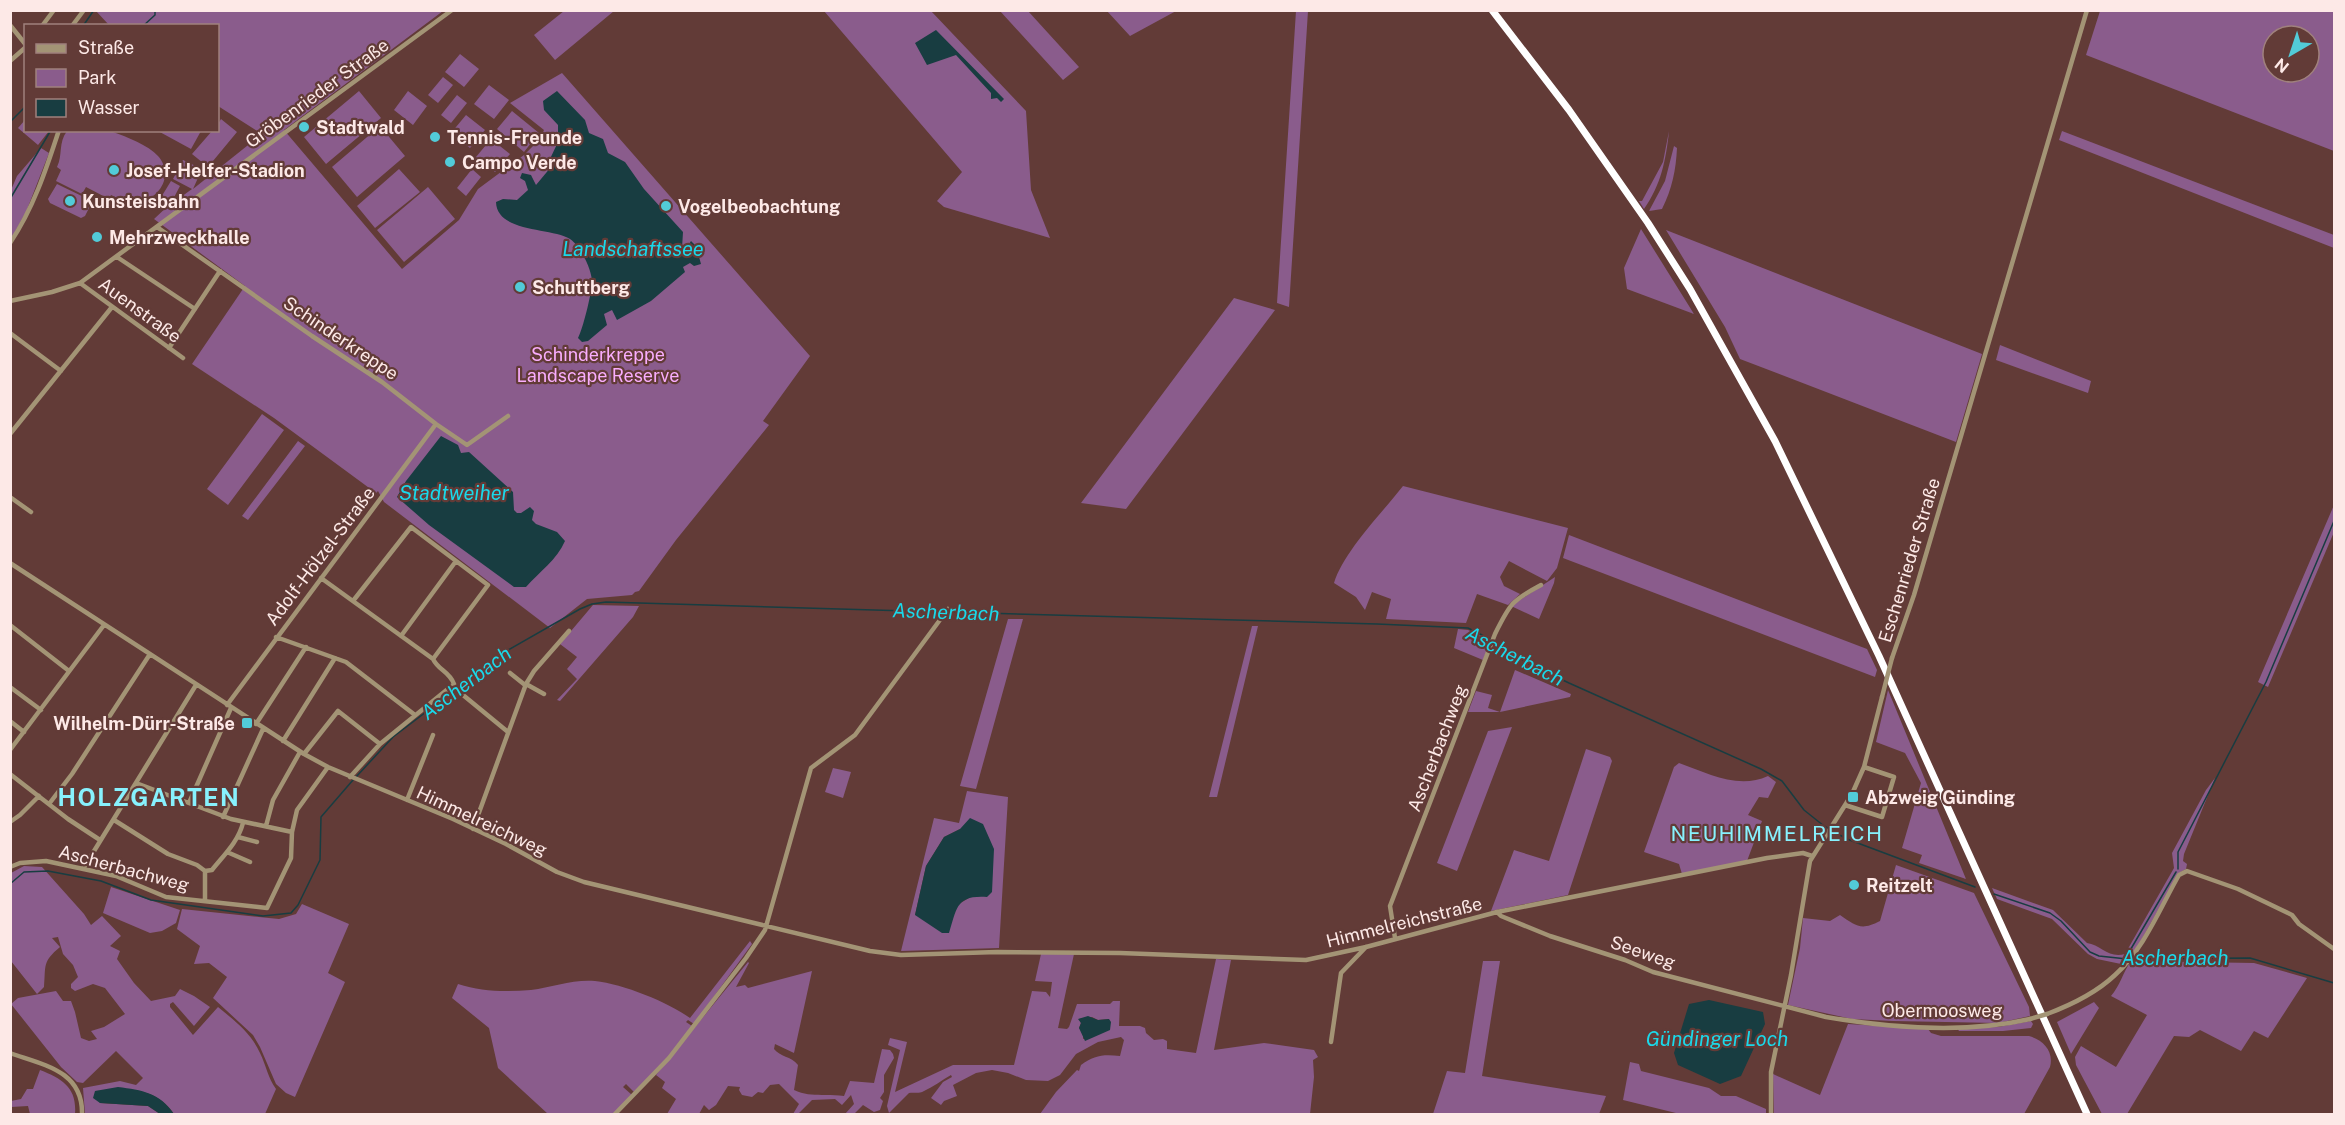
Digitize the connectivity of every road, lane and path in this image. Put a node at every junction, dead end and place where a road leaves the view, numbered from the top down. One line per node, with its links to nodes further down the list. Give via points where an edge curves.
1 (54, 10): 6 (street)
2 (84, 10): 7 (street)
3 (452, 10): 13 (street, Gröbenrieder Straße)
4 (1492, 10): 104 (highway, via 1569,110 1648,223 1764,421 1879,656)
5 (2087, 10): 66 (street, Eschenrieder Straße, bridge, via 1892,658)
6 (44, 24)
7 (74, 24)
8 (10, 25): 9 (street)
9 (24, 43)
10 (24, 48): 11 (street)
11 (10, 61)
12 (58, 132): 14 (street, via 35,197)
13 (157, 227): 15 (street, Gröbenrieder Straße); 16 (street, Schinderkreppe)
14 (10, 243)
15 (117, 257): 17 (street, Gröbenrieder Straße); 20 (street)
16 (220, 271): 20 (street); 26 (street, Schinderkreppe, via 382,382)
17 (80, 283): 18 (street, Gröbenrieder Straße); 19 (street, Auenstraße)
18 (10, 301)
19 (112, 307): 22 (street, Auenstraße); 24 (street)
20 (195, 309): 22 (street)
21 (10, 333): 24 (street)
22 (169, 348): 23 (street, Auenstraße)
23 (183, 358)
24 (61, 371): 27 (street)
25 (508, 416): 26 (street, Schinderkreppe, via 467,445)
26 (436, 424): 32 (street, Adolf-Hölzel-Straße)
27 (10, 434)
28 (10, 497): 29 (street)
29 (31, 512)
30 (456, 561): 34 (street, via 411,527); 39 (street); 44 (street, via 488,585)
31 (10, 563): 37 (street, Himmelreichweg)
32 (321, 578): 34 (street); 40 (street, Adolf-Hölzel-Straße)
33 (1541, 585): 94 (street, Ascherbachweg, via 1509,605 1493,640 1390,906)
34 (353, 601): 39 (street)
35 (947, 611): 93 (street, via 855,735 812,768)
36 (10, 625): 45 (street)
37 (104, 625): 42 (street, Himmelreichweg); 45 (street)
38 (568, 631): 48 (street)
39 (401, 636): 44 (street)
40 (276, 637): 41 (street); 52 (street, Adolf-Hölzel-Straße)
41 (306, 647): 43 (street); 56 (street)
42 (150, 654): 47 (street, Himmelreichweg); 73 (street)
43 (335, 658): 54 (street, via 346,662); 61 (street)
44 (433, 659): 54 (street, via 454,684)
45 (69, 671): 53 (street)
46 (510, 673): 48 (street)
47 (196, 685): 52 (street, Himmelreichweg); 69 (street)
48 (526, 685): 50 (street); 59 (street)
49 (10, 687): 53 (street)
50 (544, 694)
51 (463, 695): 59 (street)
52 (229, 706): 56 (street, Himmelreichweg); 72 (street, Adolf-Hölzel-Straße)
53 (41, 710): 58 (street)
54 (415, 715): 62 (street)
55 (10, 721): 58 (street)
56 (256, 724): 57 (street, Himmelreichweg)
57 (262, 729): 61 (street, Himmelreichweg); 75 (street)
58 (24, 732): 63 (street)
59 (508, 732): 80 (street)
60 (433, 735): 71 (street)
61 (283, 741): 64 (street, Himmelreichweg)
62 (380, 744): 64 (street, via 338,711); 68 (street)
63 (10, 750)
64 (302, 753): 65 (street, Himmelreichweg); 79 (street, via 273,800)
65 (328, 767): 68 (street, Himmelreichweg); 81 (street, via 297,810)
66 (1864, 767): 74 (street, Eschenrieder Straße); 74 (street, via 1894,777 1882,817)
67 (10, 774): 70 (street)
68 (351, 777): 71 (street, Himmelreichweg)
69 (136, 783): 72 (street); 76 (street)
70 (39, 796): 73 (street); 77 (street)
71 (407, 800): 80 (street, Himmelreichweg)
72 (189, 803): 75 (street)
73 (50, 804): 83 (street)
74 (1845, 804): 86 (street, Eschenrieder Straße)
75 (223, 817): 78 (street)
76 (114, 820): 83 (street); 90 (street, via 168,854)
77 (10, 822)
78 (243, 823): 79 (street); 82 (street)
79 (266, 826): 81 (street)
80 (473, 829): 93 (street, Himmelreichweg, via 584,882)
81 (292, 832): 91 (street, Ascherbachweg, via 291,858 267,908)
82 (238, 837): 84 (street); 85 (street)
83 (100, 840): 89 (street)
84 (256, 842)
85 (227, 852): 87 (street); 90 (street, via 212,870)
86 (1812, 856): 92 (street, Himmelreichstraße, via 1803,853 1767,858); 98 (street, Eschenrieder Straße)
87 (250, 862)
88 (10, 867): 89 (street, Ascherbachweg, via 46,861)
89 (82, 869): 91 (street, Ascherbachweg, via 116,876 166,897)
90 (205, 871): 91 (street)
91 (204, 901)
92 (1497, 912): 94 (street, Himmelreichstraße); 98 (street, Seeweg, via 1550,936 1653,972)
93 (766, 927): 97 (street, Himmelreichweg, via 901,955); 102 (street, via 669,1058)
94 (1395, 938): 95 (street, Himmelreichstraße)
95 (1366, 947): 97 (street, Himmelreichstraße, via 1306,960); 99 (street, via 1341,973)
96 (2334, 950): 98 (street, Obermoosweg, bridge, via 2292,915 2238,889 2187,871 2179,874 2132,956 2115,976 2091,993 2047,1014 1998,1026 1931,1027 1850,1021)
97 (997, 952)
98 (1785, 1007): 103 (street, Eschenrieder Straße, via 1771,1072)
99 (1330, 1042)
100 (10, 1053): 101 (street, via 68,1077 79,1092)
101 (82, 1114)
102 (615, 1114)
103 (1771, 1114)
104 (2087, 1114)

